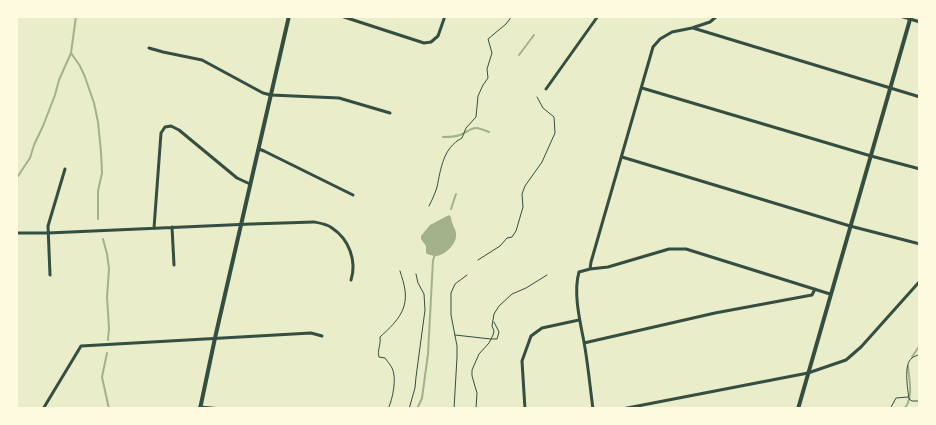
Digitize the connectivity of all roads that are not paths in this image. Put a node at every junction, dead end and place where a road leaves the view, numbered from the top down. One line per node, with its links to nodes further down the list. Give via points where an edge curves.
1 (289, 16): 14 (street)
2 (341, 16): 3 (street, via 424,43 438,36)
3 (445, 16)
4 (598, 16): 13 (street)
5 (718, 16): 9 (street)
6 (900, 16): 7 (street)
7 (911, 18): 8 (street); 12 (street)
8 (920, 22)
9 (692, 28): 11 (street, via 672,32 653,47); 12 (street)
10 (149, 48): 14 (street, via 202,60)
11 (642, 88): 18 (street); 19 (street)
12 (891, 89): 15 (street); 18 (street)
13 (546, 90)
14 (271, 95): 16 (street, via 339,98); 17 (street)
15 (920, 98)
16 (390, 113)
17 (259, 149): 22 (street); 23 (street)
18 (871, 156): 21 (street); 25 (street)
19 (622, 157): 25 (street); 32 (street)
20 (65, 169): 29 (street)
21 (920, 169)
22 (250, 184): 24 (street); 27 (street, via 236,178 179,130 165,126 160,133)
23 (353, 195)
24 (241, 224): 26 (street); 34 (street, via 303,222 331,227 340,234 349,249 353,260); 40 (street)
25 (850, 226): 30 (street); 37 (street)
26 (172, 227): 27 (street); 31 (street)
27 (154, 228): 29 (street)
28 (16, 233): 29 (street)
29 (48, 233): 33 (street)
30 (920, 244)
31 (174, 265)
32 (590, 269): 36 (street, via 669,249 686,249); 38 (street, via 579,272 576,282)
33 (50, 275)
34 (351, 280)
35 (920, 281): 42 (street, via 856,352 846,360)
36 (815, 289): 37 (street); 41 (street, via 812,296 715,313)
37 (830, 294): 42 (street)
38 (579, 320): 41 (street); 46 (street, via 542,328 531,336 522,361)
39 (322, 336): 40 (street, via 311,333)
40 (215, 338): 43 (street); 44 (street, via 81,346)
41 (584, 343): 47 (street)
42 (808, 373): 48 (street); 49 (street)
43 (200, 408): 45 (street)
44 (43, 409)
45 (222, 409)
46 (525, 409)
47 (593, 409)
48 (622, 409)
49 (798, 409)

